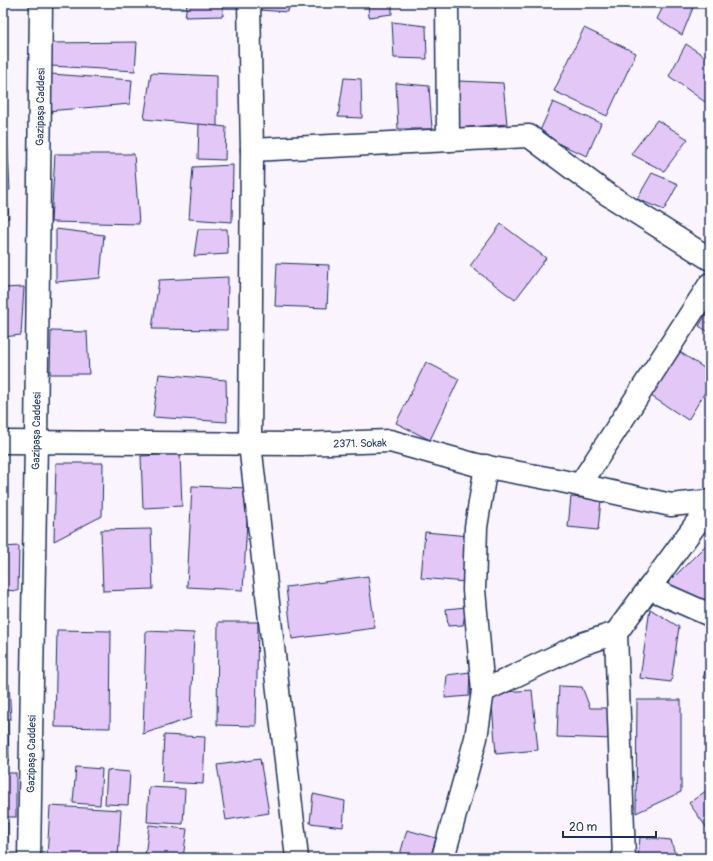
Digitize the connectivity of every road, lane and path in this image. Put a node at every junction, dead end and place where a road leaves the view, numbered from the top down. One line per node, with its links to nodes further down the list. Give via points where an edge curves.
1 (41, 3): 9 (street, Gazipaşa Caddesi)
2 (250, 3): 5 (street)
3 (447, 3): 4 (street)
4 (448, 140): 5 (street); 6 (street, via 529,136 604,192)
5 (252, 150): 10 (street)
6 (710, 259)
7 (710, 284): 12 (street)
8 (3, 442): 9 (street, 2371. Sokak)
9 (36, 442): 10 (street, 2371. Sokak); 19 (street, Gazipaşa Caddesi)
10 (250, 444): 11 (street, 2371. Sokak, via 390,441); 20 (street)
11 (486, 466): 12 (street, 2371. Sokak); 18 (street, via 476,527 474,590)
12 (580, 485): 13 (street, 2371. Sokak, via 671,505)
13 (710, 501)
14 (710, 505): 15 (street)
15 (649, 588): 16 (street); 17 (street)
16 (710, 615)
17 (616, 633): 18 (street, via 582,644); 22 (street)
18 (483, 691): 21 (street, via 476,738)
19 (29, 858)
20 (297, 858)
21 (443, 858)
22 (624, 858)

